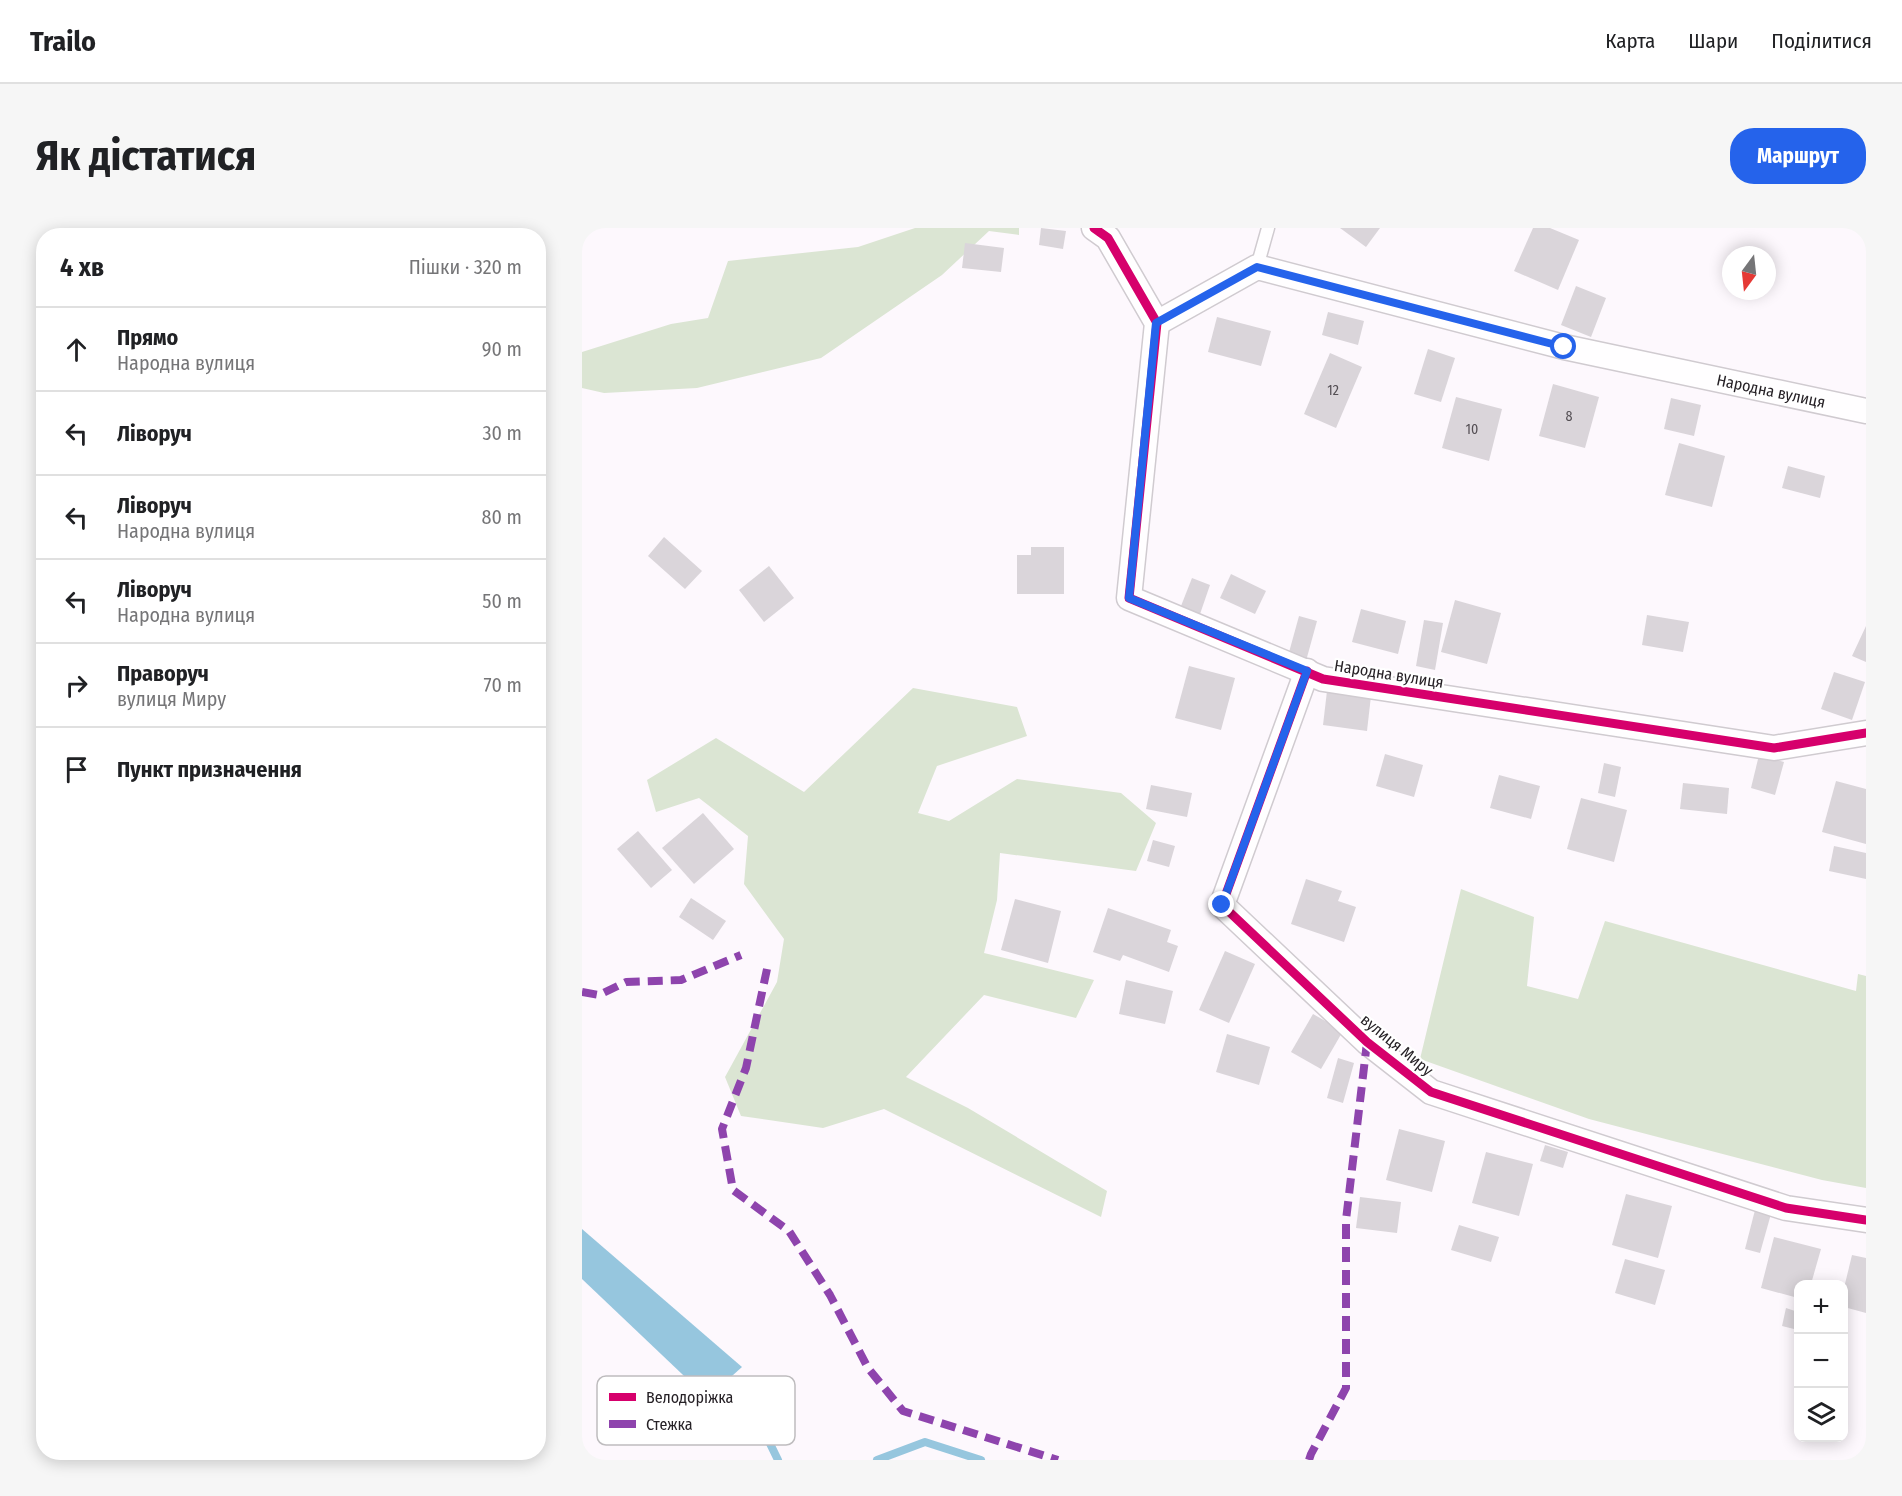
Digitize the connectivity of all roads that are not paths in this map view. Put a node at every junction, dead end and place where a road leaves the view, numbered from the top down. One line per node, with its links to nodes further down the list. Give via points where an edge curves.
1 (1094, 228): 4 (street, via 1108,238)
2 (1268, 228): 3 (lane)
3 (1257, 267): 4 (street); 5 (street, Народна вулиця, via 1564,347)
4 (1156, 323): 6 (street, Народна вулиця, via 1129,598)
5 (1866, 411)
6 (1307, 671): 7 (street, Народна вулиця, via 1323,679 1774,748); 8 (street, вулиця Миру, via 1222,905 1367,1042 1431,1092 1786,1208)
7 (1866, 733)
8 (1866, 1220)

